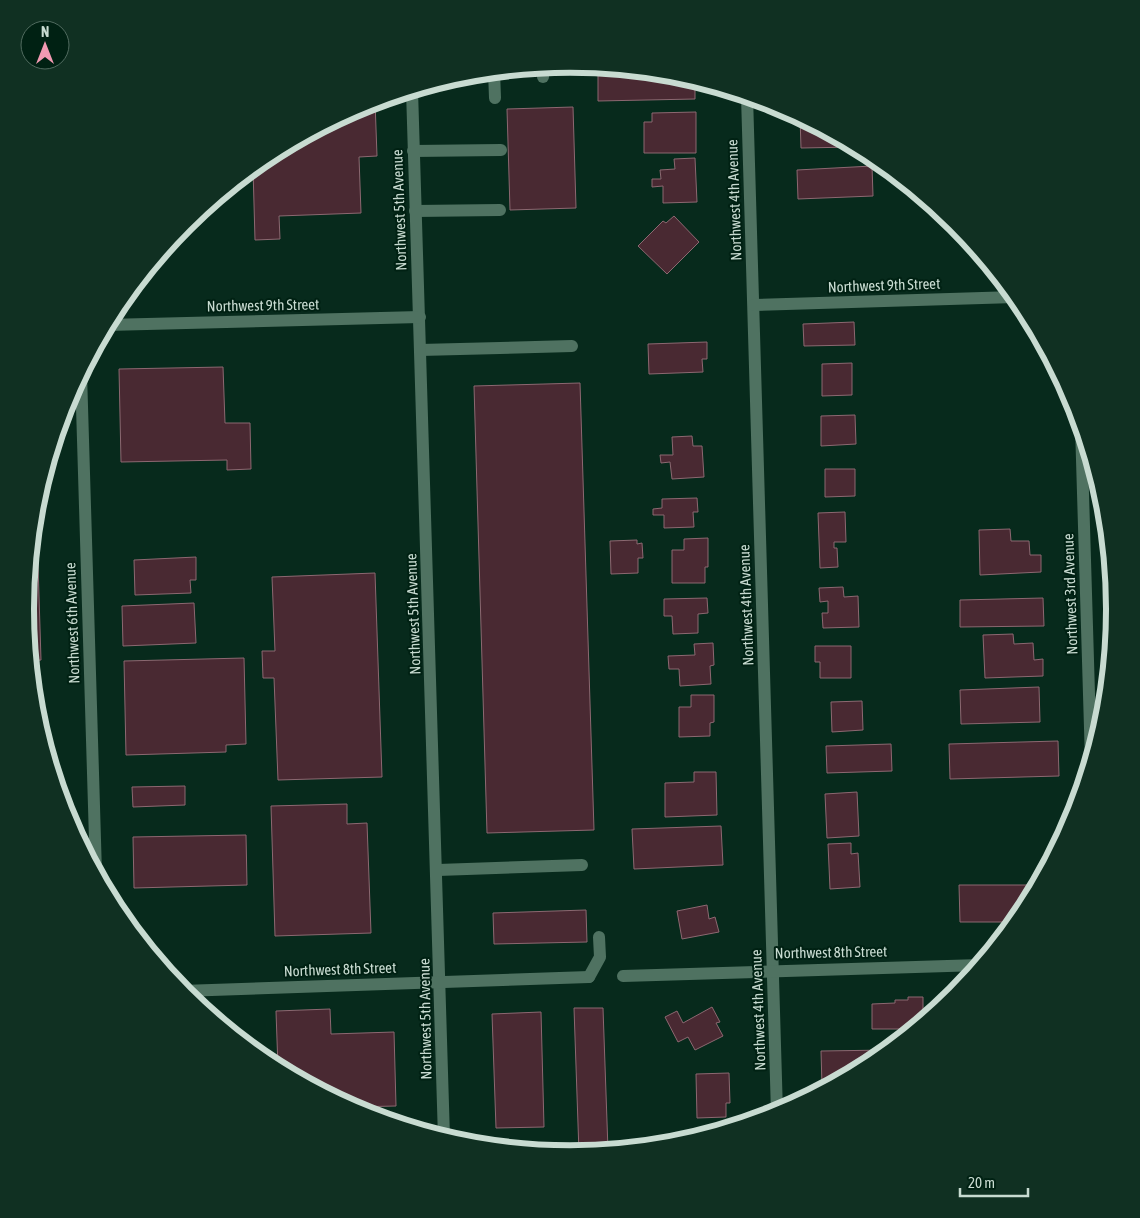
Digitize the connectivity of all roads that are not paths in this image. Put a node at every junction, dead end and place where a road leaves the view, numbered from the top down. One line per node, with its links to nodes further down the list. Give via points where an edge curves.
1 (494, 78): 3 (street)
2 (412, 97): 6 (street, Northwest 5th Avenue)
3 (495, 98)
4 (747, 103): 10 (street, Northwest 4th Avenue)
5 (501, 150): 6 (street)
6 (413, 151): 8 (street, Northwest 5th Avenue)
7 (500, 210): 8 (street)
8 (416, 211): 11 (street, Northwest 5th Avenue)
9 (1006, 297): 10 (street, Northwest 9th Street)
10 (754, 305): 23 (street, Northwest 4th Avenue)
11 (420, 317): 12 (street, Northwest 9th Street); 14 (street, Northwest 5th Avenue)
12 (116, 325)
13 (572, 346): 14 (street)
14 (420, 350): 20 (street, Northwest 5th Avenue)
15 (81, 389): 18 (street, Northwest 6th Avenue)
16 (1082, 449): 17 (street, Northwest 3rd Avenue)
17 (1090, 738)
18 (96, 858)
19 (582, 866): 20 (street)
20 (438, 870): 25 (street, Northwest 5th Avenue)
21 (599, 937): 25 (street, Northwest 8th Street, via 600,958 589,977)
22 (971, 965): 23 (street, Northwest 8th Street)
23 (773, 970): 24 (street, Northwest 8th Street); 27 (street, Northwest 4th Avenue)
24 (623, 976)
25 (441, 982): 26 (street, Northwest 8th Street); 28 (street, Northwest 5th Avenue)
26 (194, 991)
27 (777, 1103)
28 (444, 1130)

